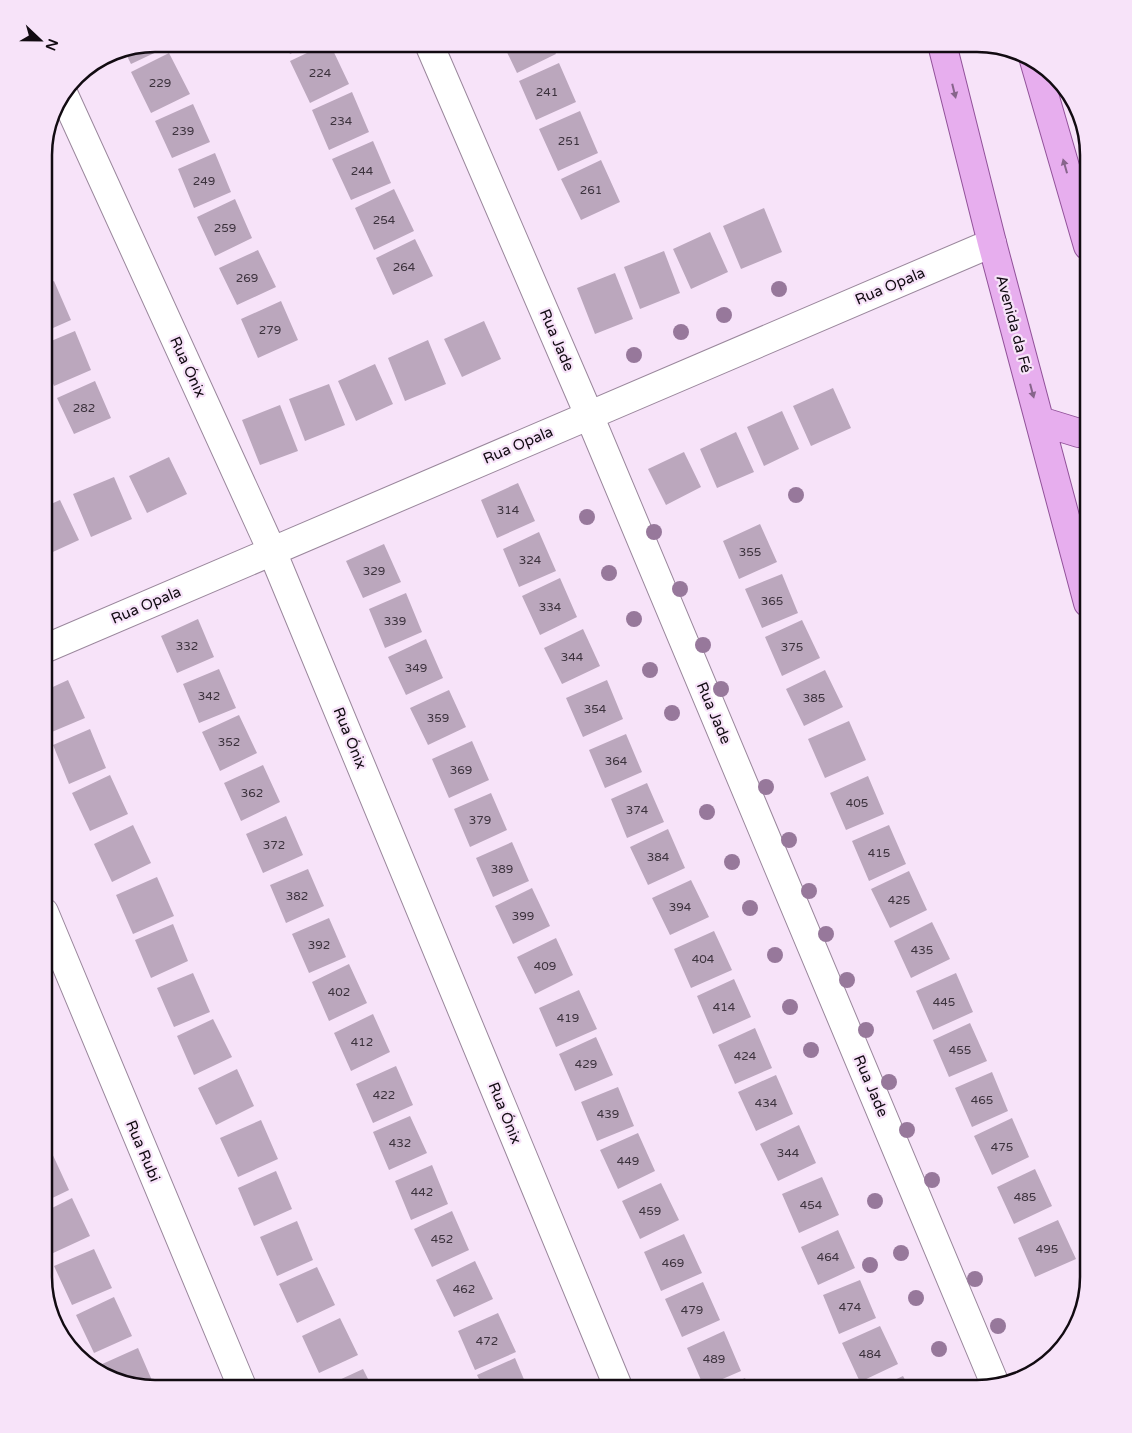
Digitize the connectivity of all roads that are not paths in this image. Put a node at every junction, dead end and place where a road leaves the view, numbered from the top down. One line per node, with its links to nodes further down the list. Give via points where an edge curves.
1 (433, 52): 7 (street, Rua Jade)
2 (944, 53): 6 (main road, Avenida da Fé, one-way to 6)
3 (1038, 73): 5 (main road, one-way to 3)
4 (67, 102): 10 (street, Rua Ónix)
5 (1080, 218)
6 (992, 243): 7 (street, Rua Opala); 8 (main road, Avenida da Fé, one-way to 8)
7 (590, 415): 10 (street, Rua Opala); 14 (street, Rua Jade)
8 (1040, 421): 9 (main road); 11 (main road, Avenida da Fé)
9 (1080, 433)
10 (272, 551): 12 (street, Rua Opala); 16 (street, Rua Ónix)
11 (1080, 574)
12 (53, 644)
13 (52, 932): 15 (street, Rua Rubi)
14 (993, 1379)
15 (239, 1380)
16 (615, 1380)

